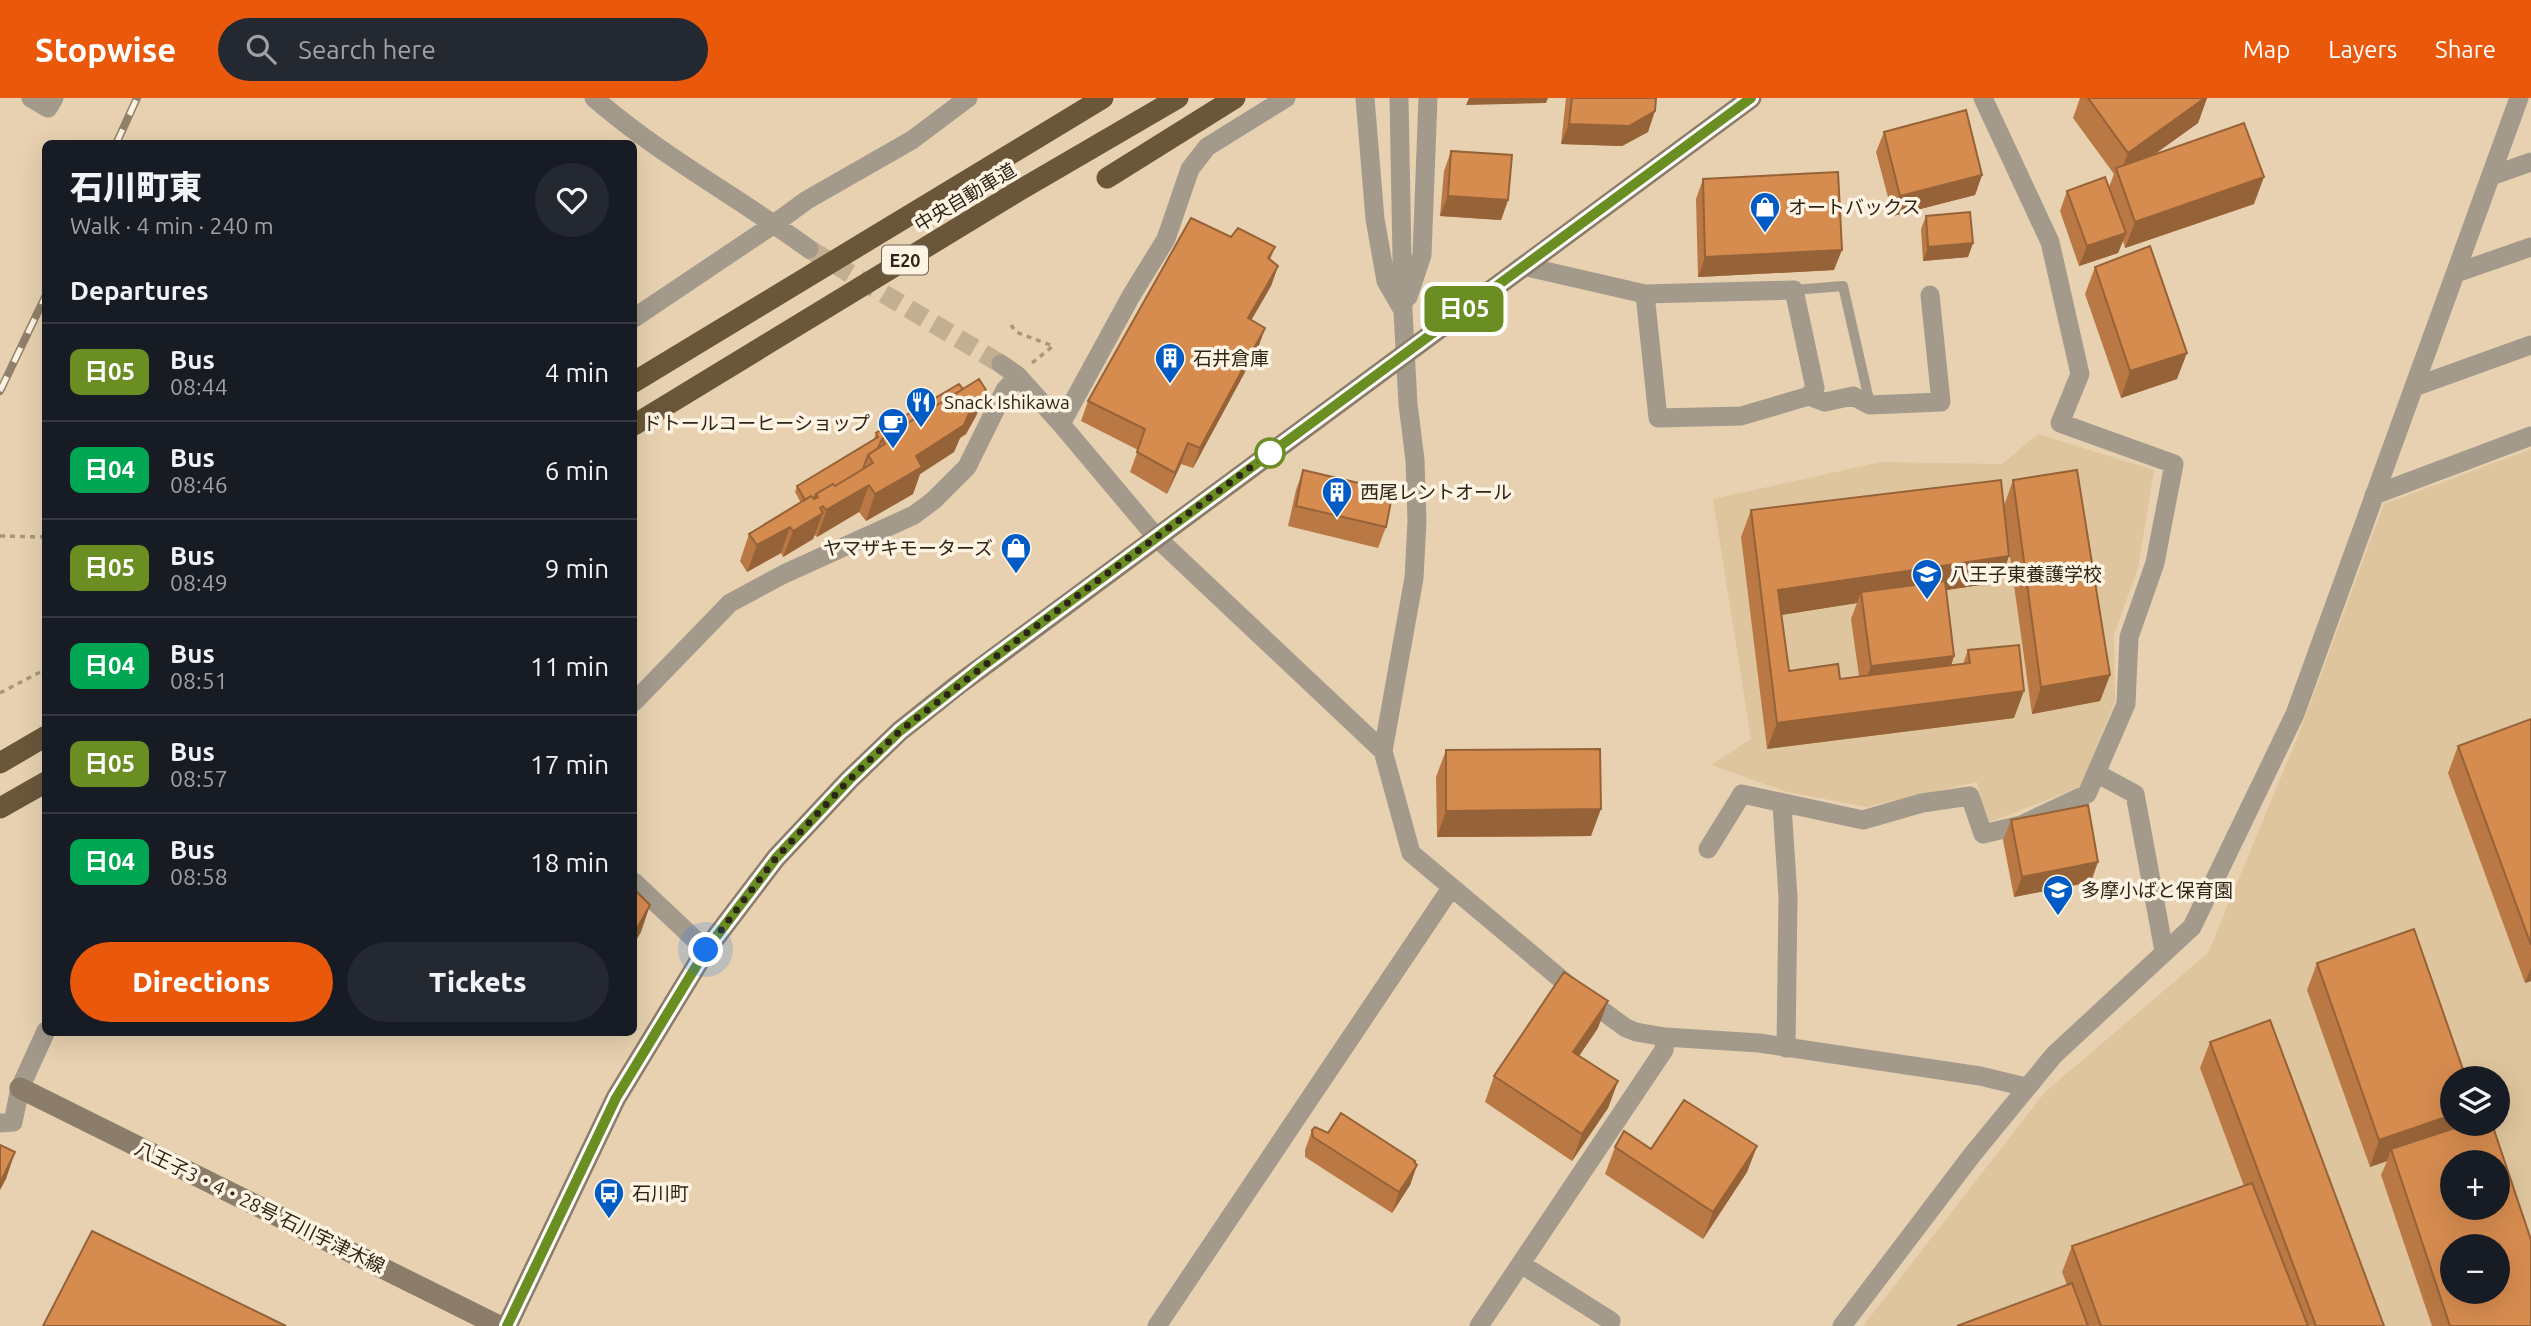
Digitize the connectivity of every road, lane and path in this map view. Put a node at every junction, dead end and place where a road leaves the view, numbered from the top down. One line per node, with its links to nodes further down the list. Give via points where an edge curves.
1 (31, 98): 2 (street, via 48,108)
2 (54, 98)
3 (594, 98): 20 (street, via 661,151)
4 (968, 98): 20 (street, via 912,140)
5 (1084, 98): 19 (highway)
6 (1103, 98): 19 (highway, 中央自動車道 / E20)
7 (1178, 98): 39 (highway, 中央自動車道 / E20)
8 (1235, 98): 18 (highway)
9 (1286, 98): 40 (street, via 1207,147 1189,169 1166,239)
10 (1365, 98): 28 (street, via 1375,219 1386,281)
11 (1399, 98): 28 (street)
12 (1428, 98): 28 (street, via 1422,255)
13 (1751, 98): 23 (street)
14 (1983, 98): 52 (street, via 2050,242 2056,265 2080,374 2060,423 2174,464 2155,564 2129,637 2126,704)
15 (2519, 98): 17 (street)
16 (2531, 162): 17 (street)
17 (2490, 176): 24 (street)
18 (1107, 178)
19 (953, 187): 35 (highway, 中央自動車道 / E20)
20 (774, 224): 22 (street); 29 (street)
21 (2531, 247): 24 (street)
22 (808, 249)
23 (1523, 266): 26 (street); 32 (street)
24 (2456, 273): 36 (street)
25 (1794, 290): 26 (street); 37 (street, via 1815,388); 38 (lane, via 1843,286)
26 (1646, 294): 37 (street, via 1658,418 1741,416)
27 (1930, 295): 38 (street, via 1941,402)
28 (1403, 311): 32 (street)
29 (637, 316)
30 (1011, 325): 34 (path, via 1016,332 1053,346)
31 (2531, 345): 36 (street)
32 (1406, 351): 45 (street); 50 (street, via 1415,460 1414,578)
33 (1001, 364): 34 (street)
34 (1018, 376): 40 (street); 48 (street, via 1005,390 967,467 934,500 914,515 730,603)
35 (637, 380)
36 (2414, 387): 42 (street)
37 (1809, 396): 38 (street, via 1825,402 1853,396)
38 (1870, 405)
39 (637, 423)
40 (1062, 424): 45 (street)
41 (2531, 436): 42 (street)
42 (2375, 495): 62 (street, via 2295,714 2192,927)
43 (0, 536): 44 (path)
44 (42, 537)
45 (1157, 538): 50 (street); 61 (street, via 900,731 776,858)
46 (42, 672): 47 (path)
47 (0, 693)
48 (637, 699)
49 (42, 738): 51 (highway)
50 (1383, 751): 60 (street, via 1412,853)
51 (0, 763)
52 (2096, 773): 55 (street, via 2087,794 2021,825 1983,834 1970,796 1922,803 1863,820); 62 (street, via 2135,794)
53 (42, 784): 56 (highway)
54 (42, 797): 57 (highway)
55 (1782, 805): 58 (street, via 1742,794); 65 (street, via 1788,897)
56 (0, 808)
57 (0, 817)
58 (1707, 849)
59 (637, 885): 61 (street)
60 (1451, 888): 64 (street, via 1626,1028); 73 (street)
61 (706, 950): 72 (street, via 616,1098)
62 (2164, 951): 66 (street)
63 (44, 1036): 67 (street)
64 (1665, 1037): 65 (street); 69 (street, via 1664,1050)
65 (1786, 1048): 66 (street)
66 (2026, 1087): 75 (street)
67 (20, 1088): 68 (street, via 13,1122); 71 (street, 八王子3・4・28号 石川宇津木線)
68 (0, 1123)
69 (1521, 1264): 70 (street); 74 (street)
70 (1611, 1321)
71 (499, 1326)
72 (507, 1326)
73 (1157, 1326)
74 (1479, 1326)
75 (1842, 1326)

